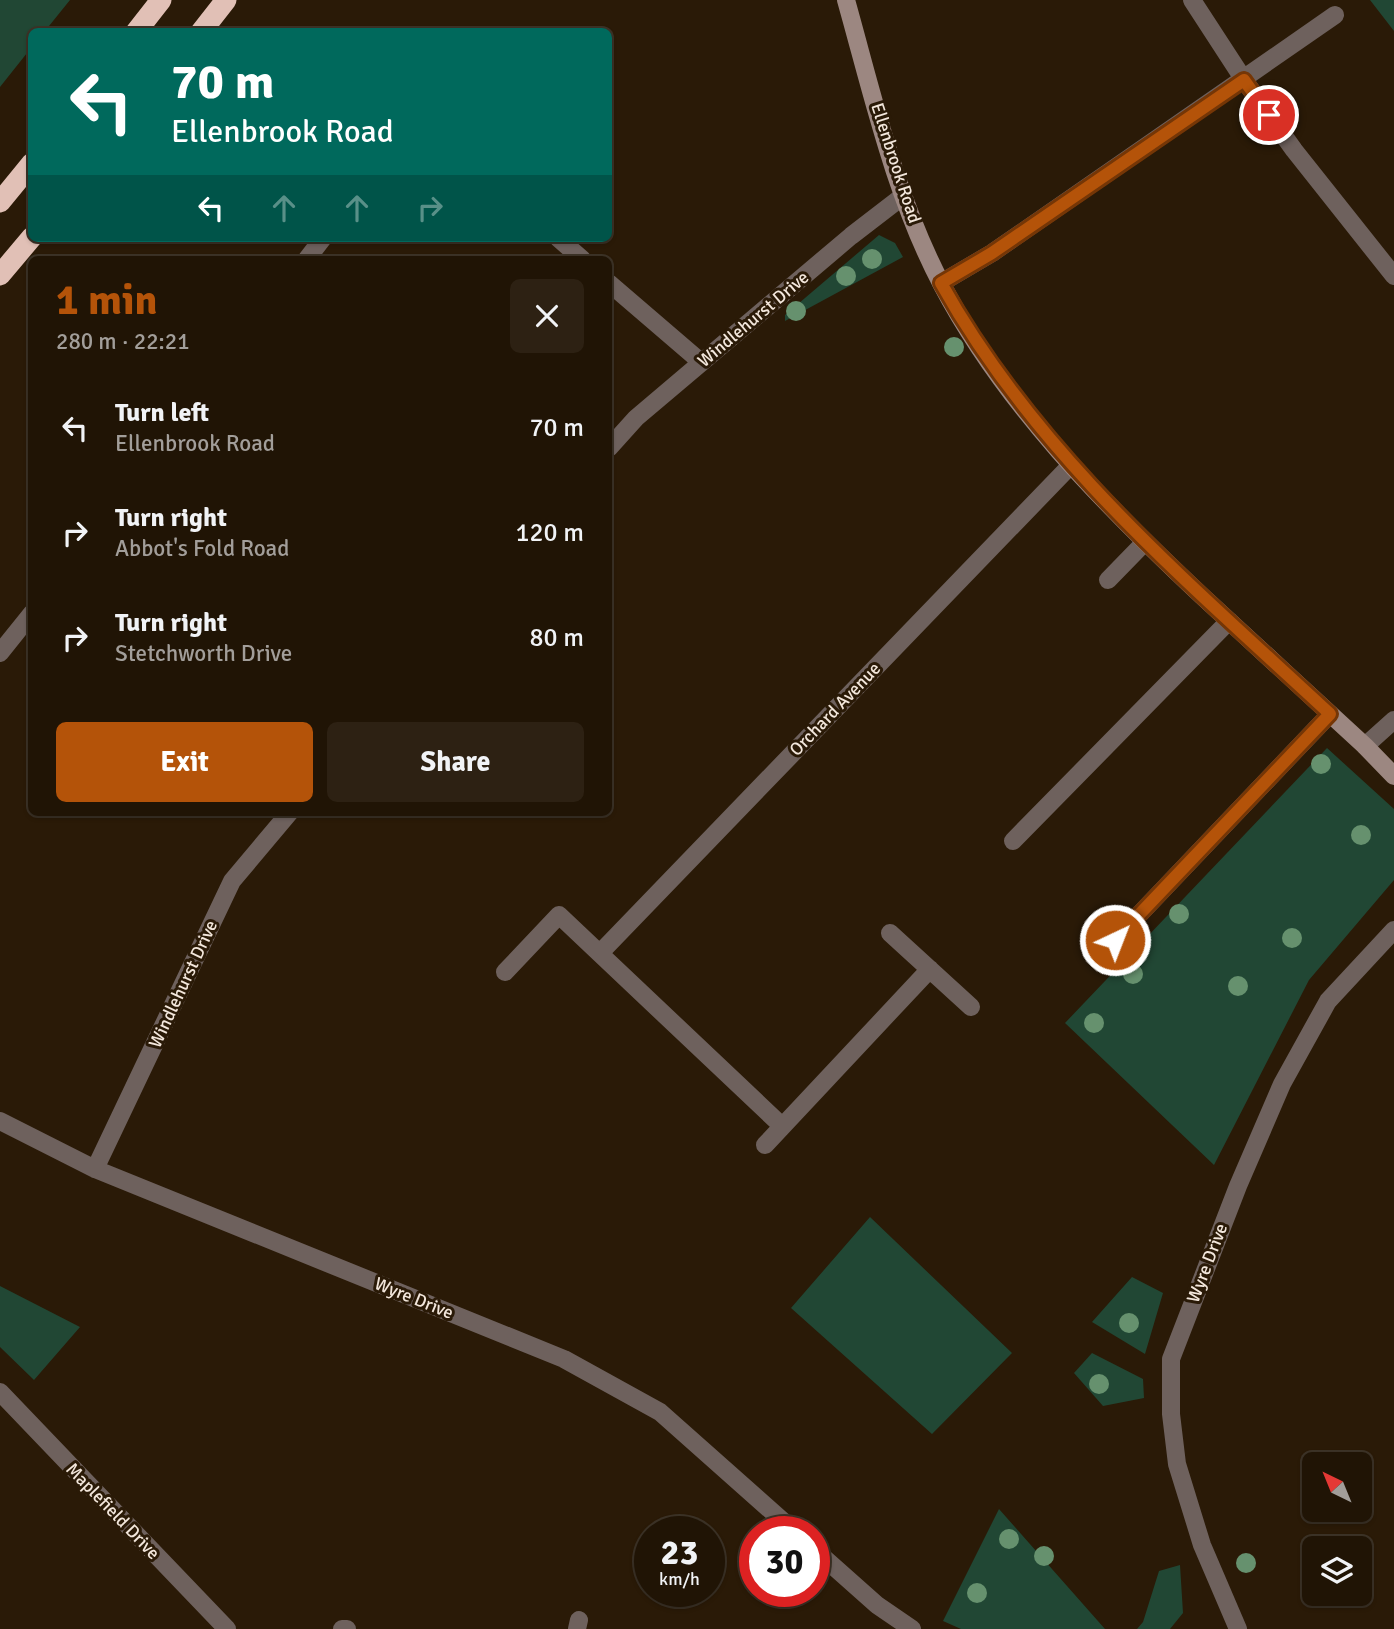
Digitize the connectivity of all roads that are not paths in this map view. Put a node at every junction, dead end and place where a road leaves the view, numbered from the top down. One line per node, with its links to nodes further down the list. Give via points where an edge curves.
1 (161, 0): 6 (highway)
2 (226, 0): 7 (highway)
3 (846, 0): 10 (street, Ellenbrook Road)
4 (1192, 0): 8 (street)
5 (1335, 15): 8 (street)
6 (139, 28)
7 (204, 28)
8 (1244, 80): 18 (street); 19 (street)
9 (28, 168): 11 (highway)
10 (903, 196): 19 (street, Ellenbrook Road); 21 (street, Windlehurst Drive)
11 (0, 202)
12 (28, 242): 17 (highway)
13 (320, 242): 15 (street)
14 (563, 242): 16 (street)
15 (309, 256)
16 (579, 256)
17 (0, 275)
18 (1394, 276)
19 (941, 283): 23 (street, Ellenbrook Road, via 1001,378)
20 (612, 286): 21 (street)
21 (701, 362): 22 (street, Windlehurst Drive)
22 (612, 445)
23 (1070, 465): 24 (street, Ellenbrook Road); 38 (street, Orchard Avenue)
24 (1145, 542): 25 (street); 27 (street, Ellenbrook Road)
25 (1108, 580)
26 (28, 618): 28 (street)
27 (1229, 621): 29 (street, Ellenbrook Road); 34 (street)
28 (0, 653)
29 (1330, 714): 31 (street, Ellenbrook Road); 37 (street)
30 (1394, 720): 31 (street)
31 (1365, 746): 32 (street, Ellenbrook Road)
32 (1394, 776)
33 (287, 816): 45 (street, Windlehurst Drive, via 232,881)
34 (1013, 841)
35 (1394, 930): 51 (street, Wyre Drive, via 1328,1001 1282,1084 1171,1359 1177,1464 1202,1545)
36 (890, 933): 39 (street)
37 (1115, 940)
38 (600, 953): 40 (street, via 559,915); 43 (street)
39 (930, 969): 41 (street); 43 (street)
40 (505, 972)
41 (971, 1007)
42 (0, 1121): 45 (street, Wyre Drive)
43 (782, 1126): 44 (street)
44 (765, 1145)
45 (95, 1169): 47 (street, Wyre Drive, via 564,1359 660,1412)
46 (0, 1392): 49 (street, Maplefield Drive)
47 (777, 1516)
48 (830, 1563): 50 (street)
49 (227, 1629)
50 (912, 1629)
51 (1238, 1629)

